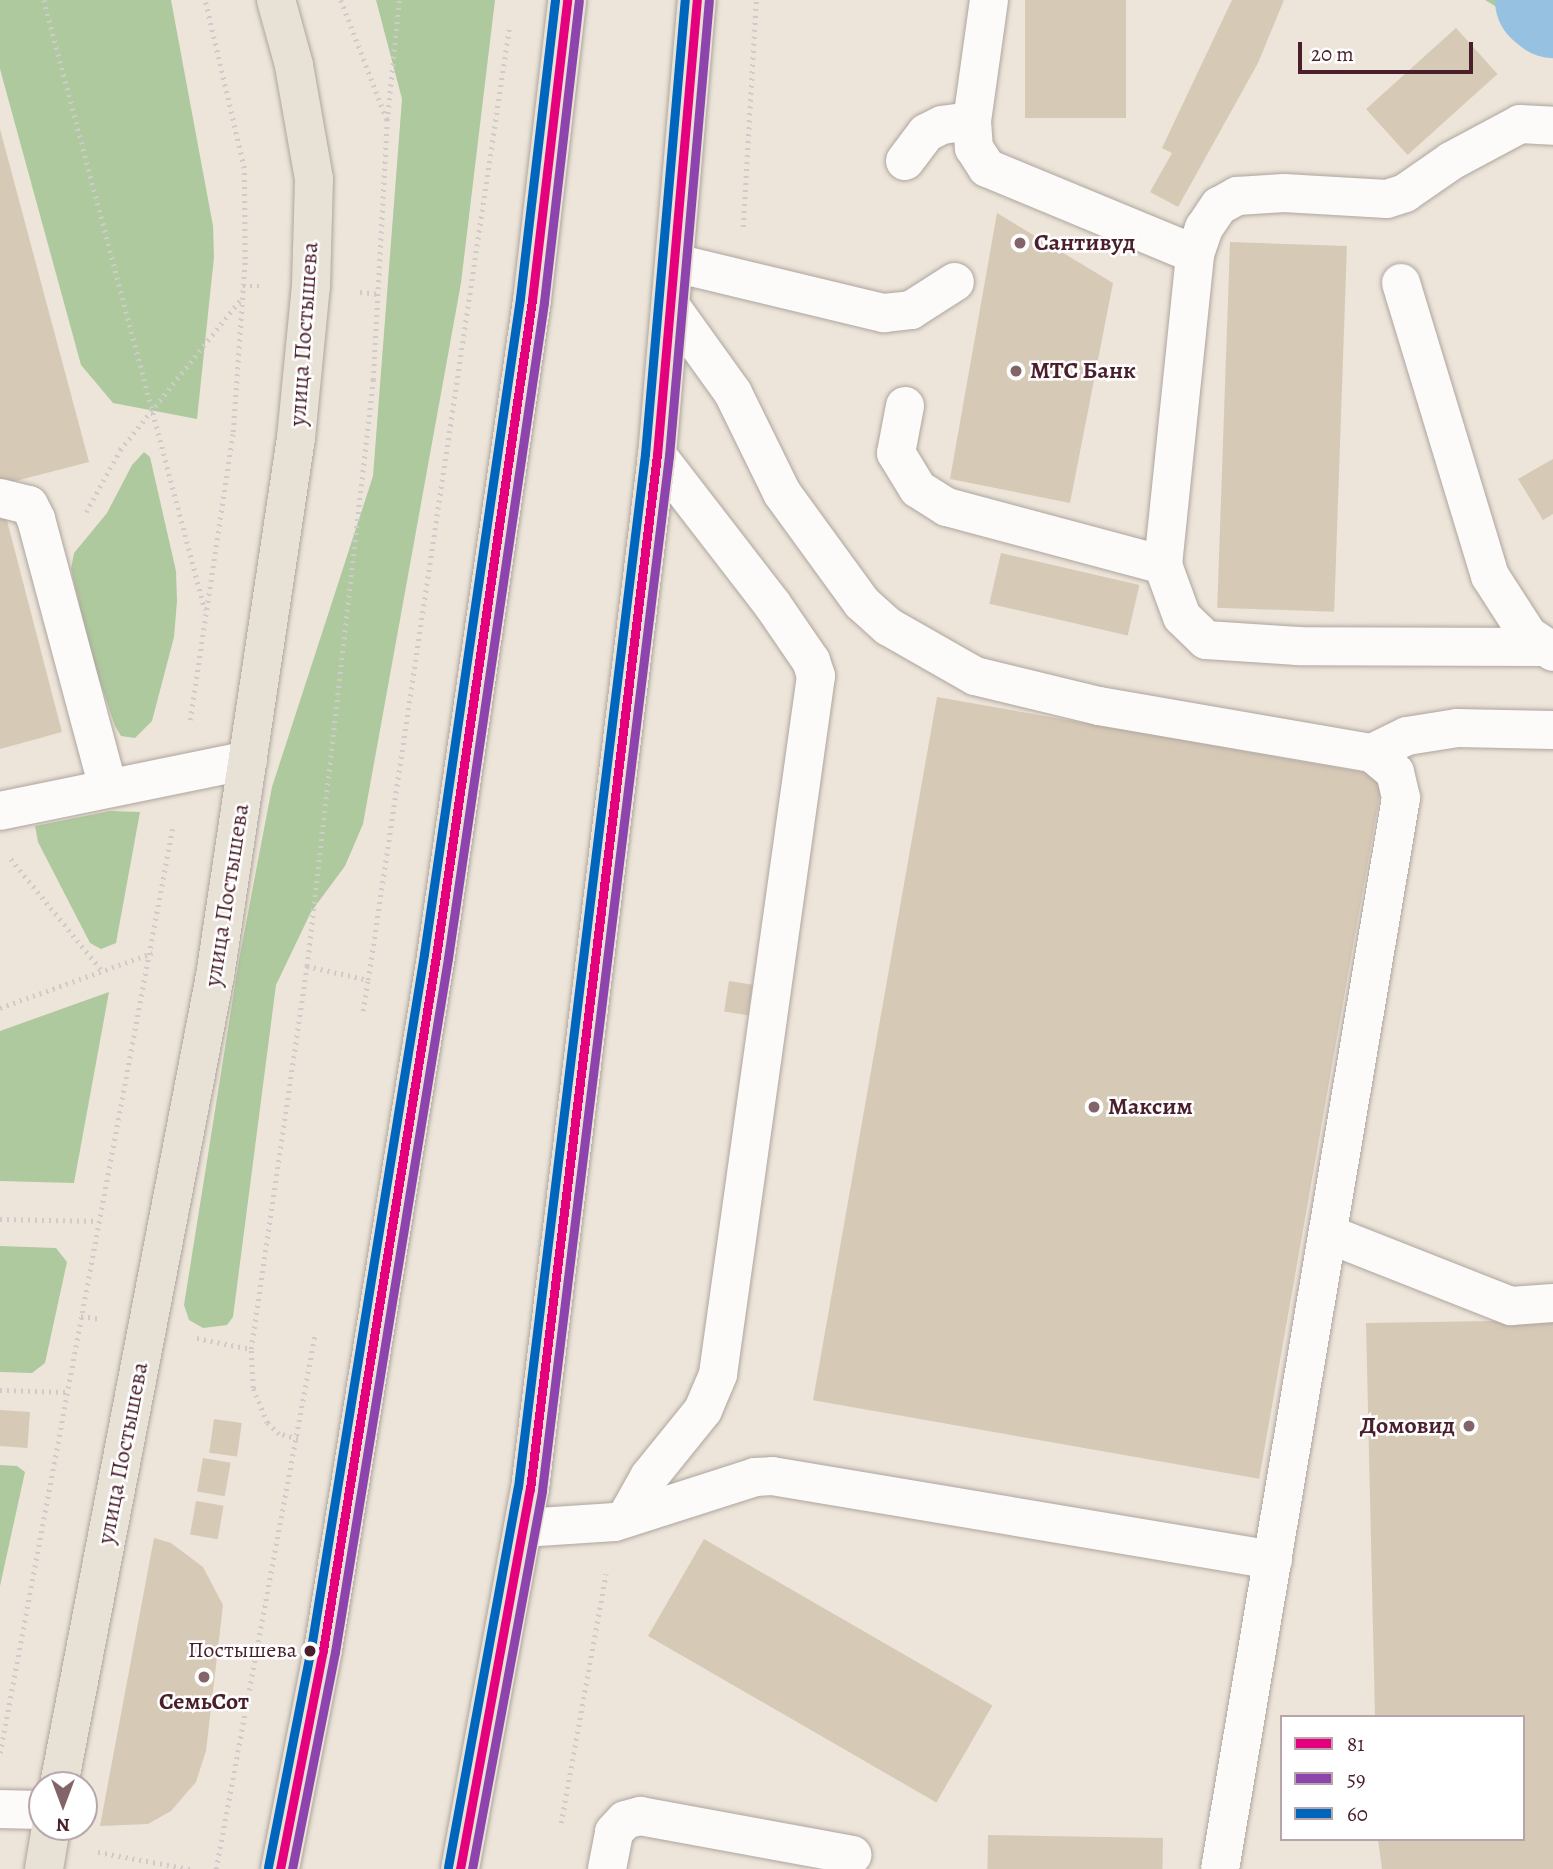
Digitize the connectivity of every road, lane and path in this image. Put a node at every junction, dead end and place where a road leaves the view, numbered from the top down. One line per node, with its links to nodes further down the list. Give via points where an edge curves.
1 (44, 0): 21 (path)
2 (205, 0): 18 (path, via 244,167)
3 (276, 0): 30 (main road, улица Постышева, via 294,65 314,179 311,272 296,438)
4 (341, 0): 10 (path)
5 (399, 0): 10 (path)
6 (567, 0): 61 (main road, via 532,300 436,956 323,1650)
7 (698, 0): 15 (main road)
8 (989, 0): 11 (lane)
9 (510, 25): 38 (path)
10 (387, 121): 36 (path, via 372,393)
11 (972, 121): 13 (lane, via 926,133); 14 (lane, via 974,148 987,169)
12 (1553, 127): 14 (lane, via 1520,124 1451,161 1405,193 1387,198 1284,193 1237,196 1219,206 1204,228)
13 (905, 161)
14 (1195, 254): 25 (lane)
15 (675, 263): 16 (lane, via 884,313 911,310); 19 (main road)
16 (955, 282)
17 (1401, 283): 27 (lane, via 1490,576 1528,635)
18 (242, 297): 21 (path); 26 (path, via 233,432)
19 (672, 308): 22 (main road); 29 (lane, via 733,393 782,493 862,603 889,627 975,676 1099,706)
20 (905, 406): 25 (lane, via 896,453 918,489 947,507)
21 (153, 410): 24 (path, via 120,450 76,526); 26 (path)
22 (657, 455): 49 (lane, via 772,604 811,661 816,676 718,1374 703,1410); 50 (main road)
23 (0, 498): 24 (lane, via 29,505)
24 (44, 548): 32 (lane)
25 (1163, 565): 27 (lane, via 1182,617 1206,640)
26 (206, 614): 31 (path)
27 (1550, 650)
28 (1553, 730): 29 (lane, via 1457,729 1407,736)
29 (1372, 753): 43 (lane, via 1395,772 1401,798)
30 (248, 761): 31 (lane); 53 (main road, улица Постышева, via 215,976)
31 (182, 773): 32 (lane); 35 (path)
32 (108, 788): 33 (lane)
33 (0, 811)
34 (0, 856): 37 (path, via 10,858)
35 (152, 952): 37 (path); 42 (path)
36 (307, 966): 38 (path); 48 (path, via 251,1349 253,1388 267,1423 279,1434)
37 (103, 972): 39 (path)
38 (368, 980): 40 (path)
39 (0, 1008)
40 (363, 1011)
41 (0, 1219): 42 (path)
42 (99, 1221): 47 (path)
43 (1328, 1234): 44 (lane, via 1511,1306); 51 (lane)
44 (1553, 1303)
45 (315, 1334): 48 (path)
46 (0, 1390): 47 (path)
47 (66, 1392): 52 (path)
48 (298, 1439): 60 (path)
49 (620, 1520): 50 (lane); 51 (lane, via 772,1476); 56 (path)
50 (523, 1528): 62 (main road)
51 (1273, 1560): 64 (lane)
52 (0, 1754)
53 (62, 1771)
54 (0, 1809): 55 (lane)
55 (28, 1810)
56 (560, 1829)
57 (49, 1841): 59 (main road)
58 (852, 1855): 63 (lane, via 640,1816 625,1820 614,1832)
59 (44, 1869)
60 (216, 1869)
61 (280, 1869)
62 (460, 1869)
63 (607, 1869)
64 (1220, 1869)

